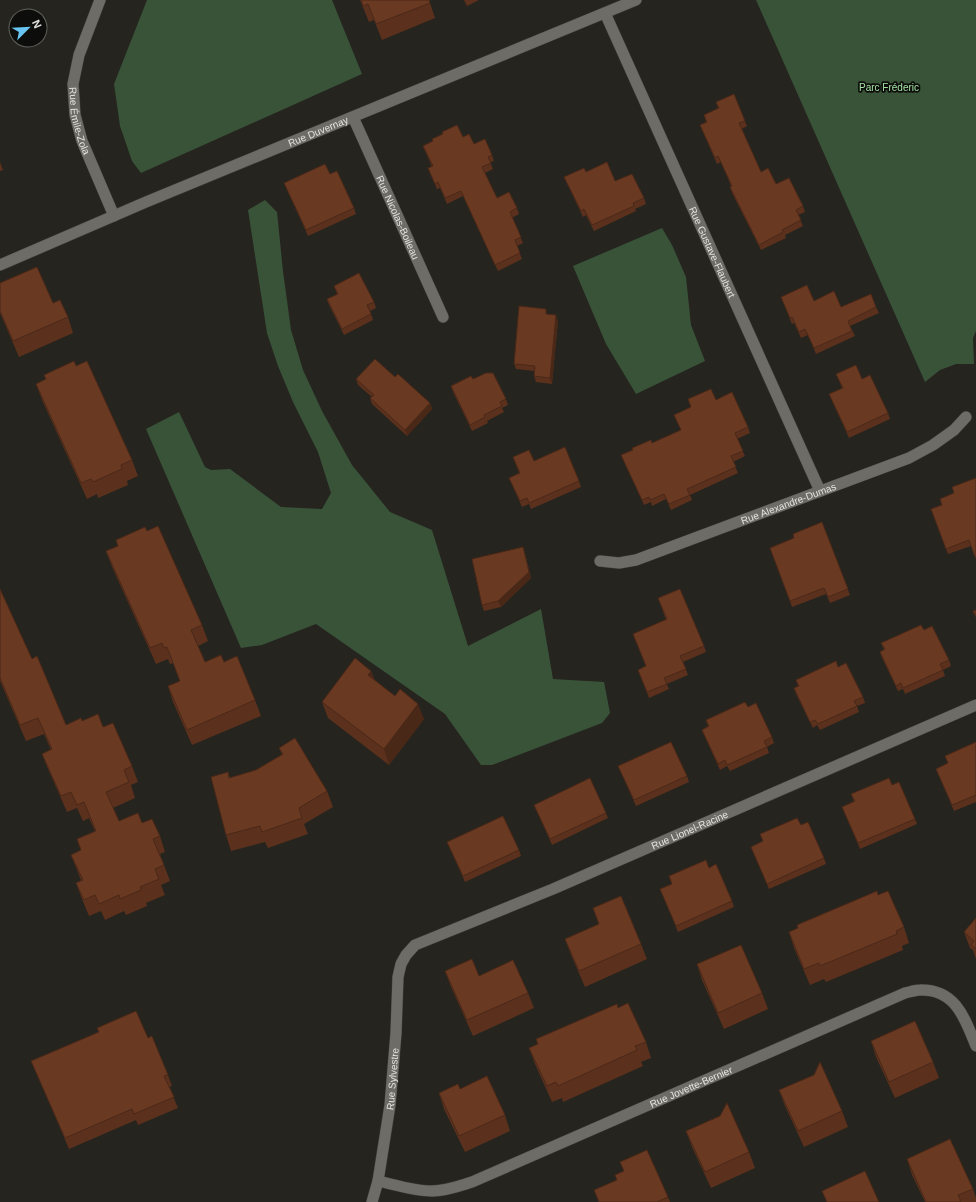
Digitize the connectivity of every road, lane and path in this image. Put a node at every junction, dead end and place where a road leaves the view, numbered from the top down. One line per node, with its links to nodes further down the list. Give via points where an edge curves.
1 (100, 0): 5 (street, Rue Émile-Zola, via 79,55 73,84 75,115 82,141)
2 (636, 0): 3 (street, Rue Duvernay)
3 (605, 13): 4 (street, Rue Duvernay); 9 (street, Rue Gustave-Flaubert)
4 (353, 117): 5 (street, Rue Duvernay); 7 (street, Rue Nicolas-Boileau)
5 (114, 216): 6 (street, Rue Duvernay)
6 (0, 265)
7 (443, 317)
8 (966, 417): 9 (street, Rue Alexandre-Dumas, via 954,430 909,458)
9 (820, 491): 10 (street, Rue Alexandre-Dumas, via 636,560 619,563)
10 (600, 561)
11 (976, 705): 12 (street, Rue Lionel-Racine, via 554,890 415,945)
12 (406, 955): 14 (street, Rue Sylvestre, via 398,977 390,1105)
13 (976, 1046): 14 (street, Rue Jovette-Bernier, via 966,1021 956,1005 947,997 920,990 905,993 472,1182 432,1191)
14 (378, 1181): 15 (street, Rue Sylvestre)
15 (372, 1202)

